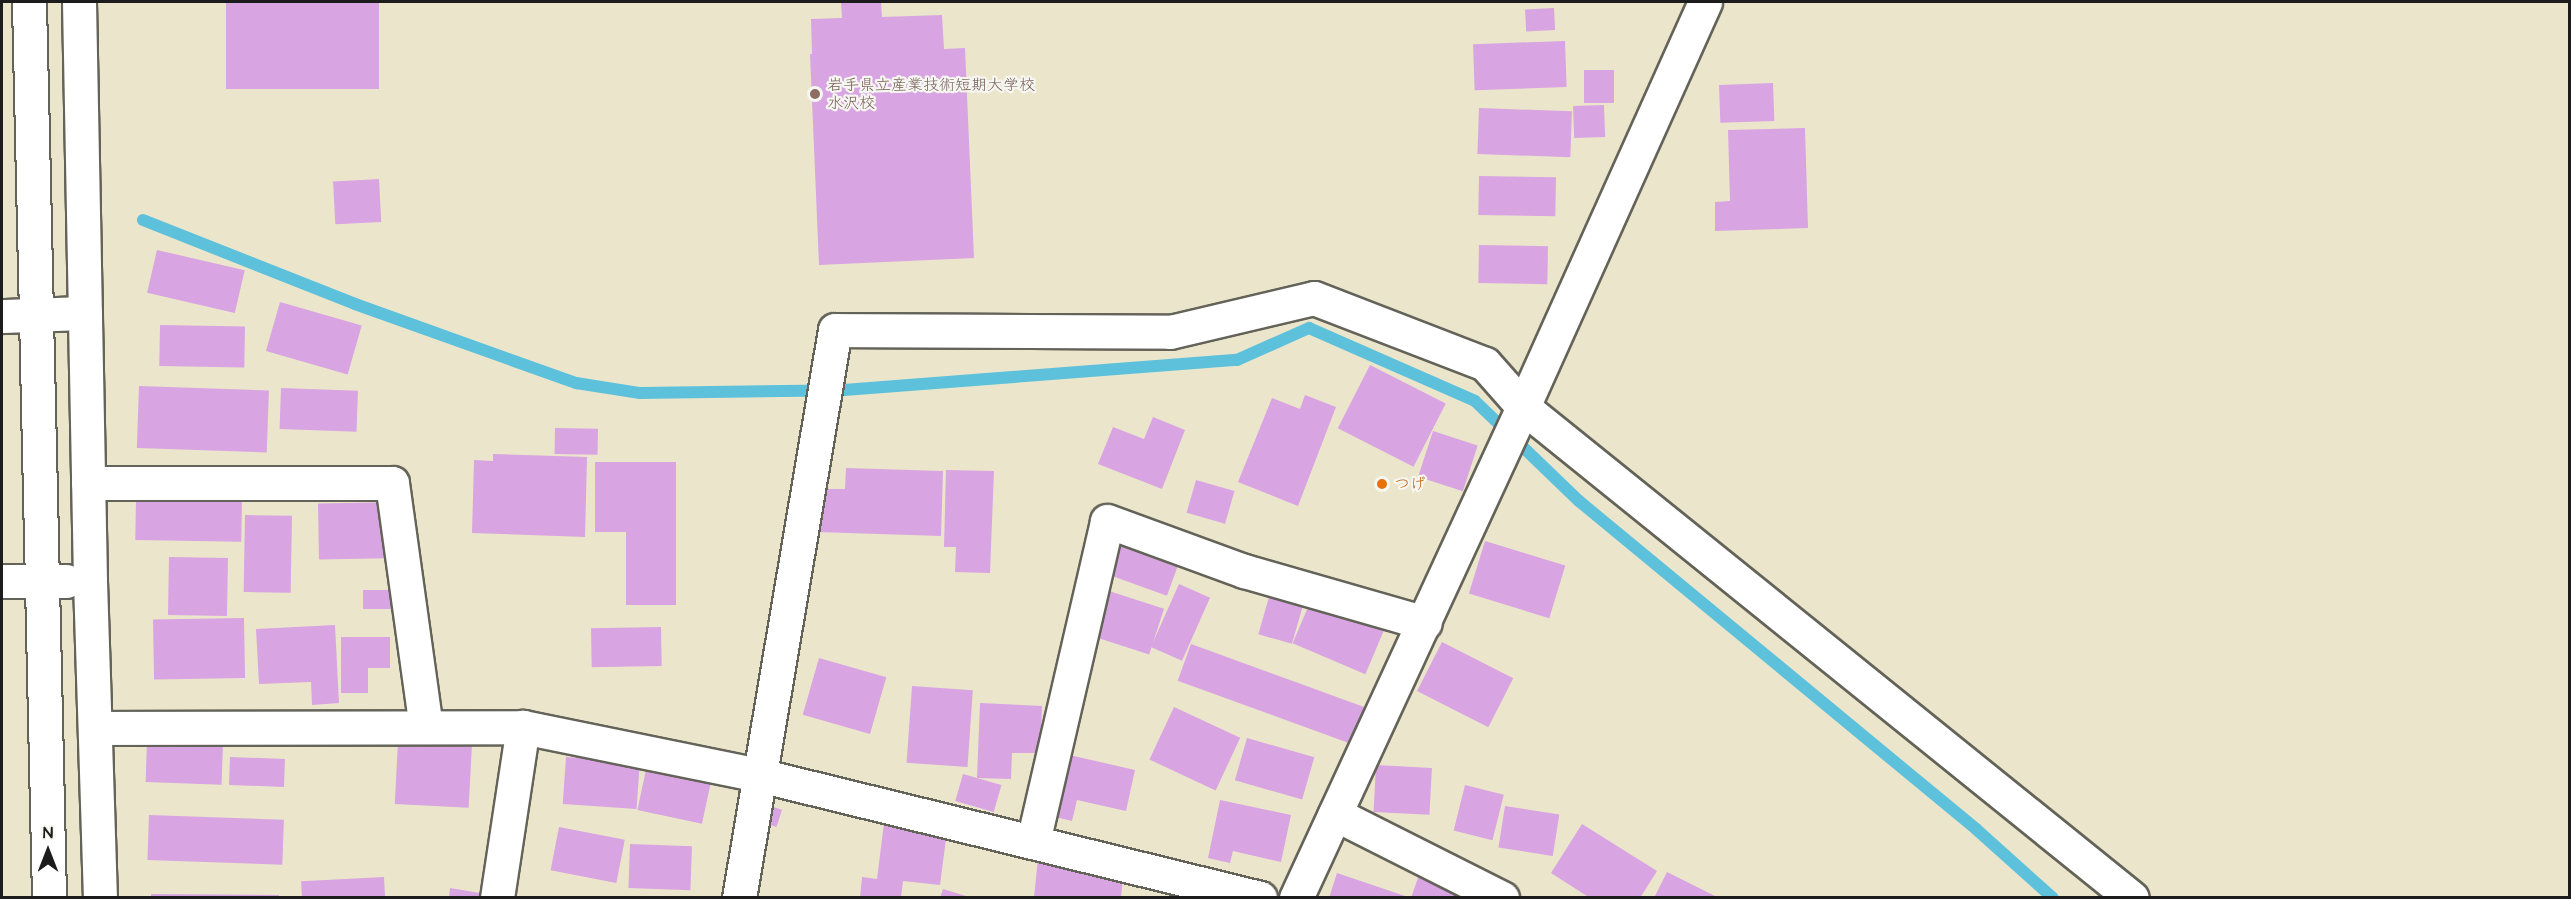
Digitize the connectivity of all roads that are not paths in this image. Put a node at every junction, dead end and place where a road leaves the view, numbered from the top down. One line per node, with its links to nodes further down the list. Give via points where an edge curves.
1 (29, 2): 5 (street)
2 (80, 2): 4 (street)
3 (1705, 2): 7 (street)
4 (85, 313): 5 (street); 8 (street)
5 (36, 315): 6 (street); 10 (street)
6 (2, 316)
7 (1524, 407): 12 (street); 16 (street, via 1485,364 1314,298 1170,332 835,330); 26 (street)
8 (88, 483): 11 (street); 13 (street, via 392,483)
9 (2, 581): 10 (street)
10 (43, 581): 11 (street); 19 (street)
11 (90, 581): 15 (street)
12 (1425, 623): 17 (street); 18 (street, via 1244,571 1107,521)
13 (426, 727): 14 (street); 15 (street)
14 (524, 727): 16 (street); 21 (street)
15 (96, 728): 20 (street)
16 (759, 775): 18 (street); 22 (street)
17 (1335, 814): 24 (street); 25 (street)
18 (1033, 842): 23 (street)
19 (49, 897)
20 (100, 897)
21 (497, 897)
22 (739, 897)
23 (1260, 897)
24 (1296, 897)
25 (1502, 897)
26 (2132, 897)

